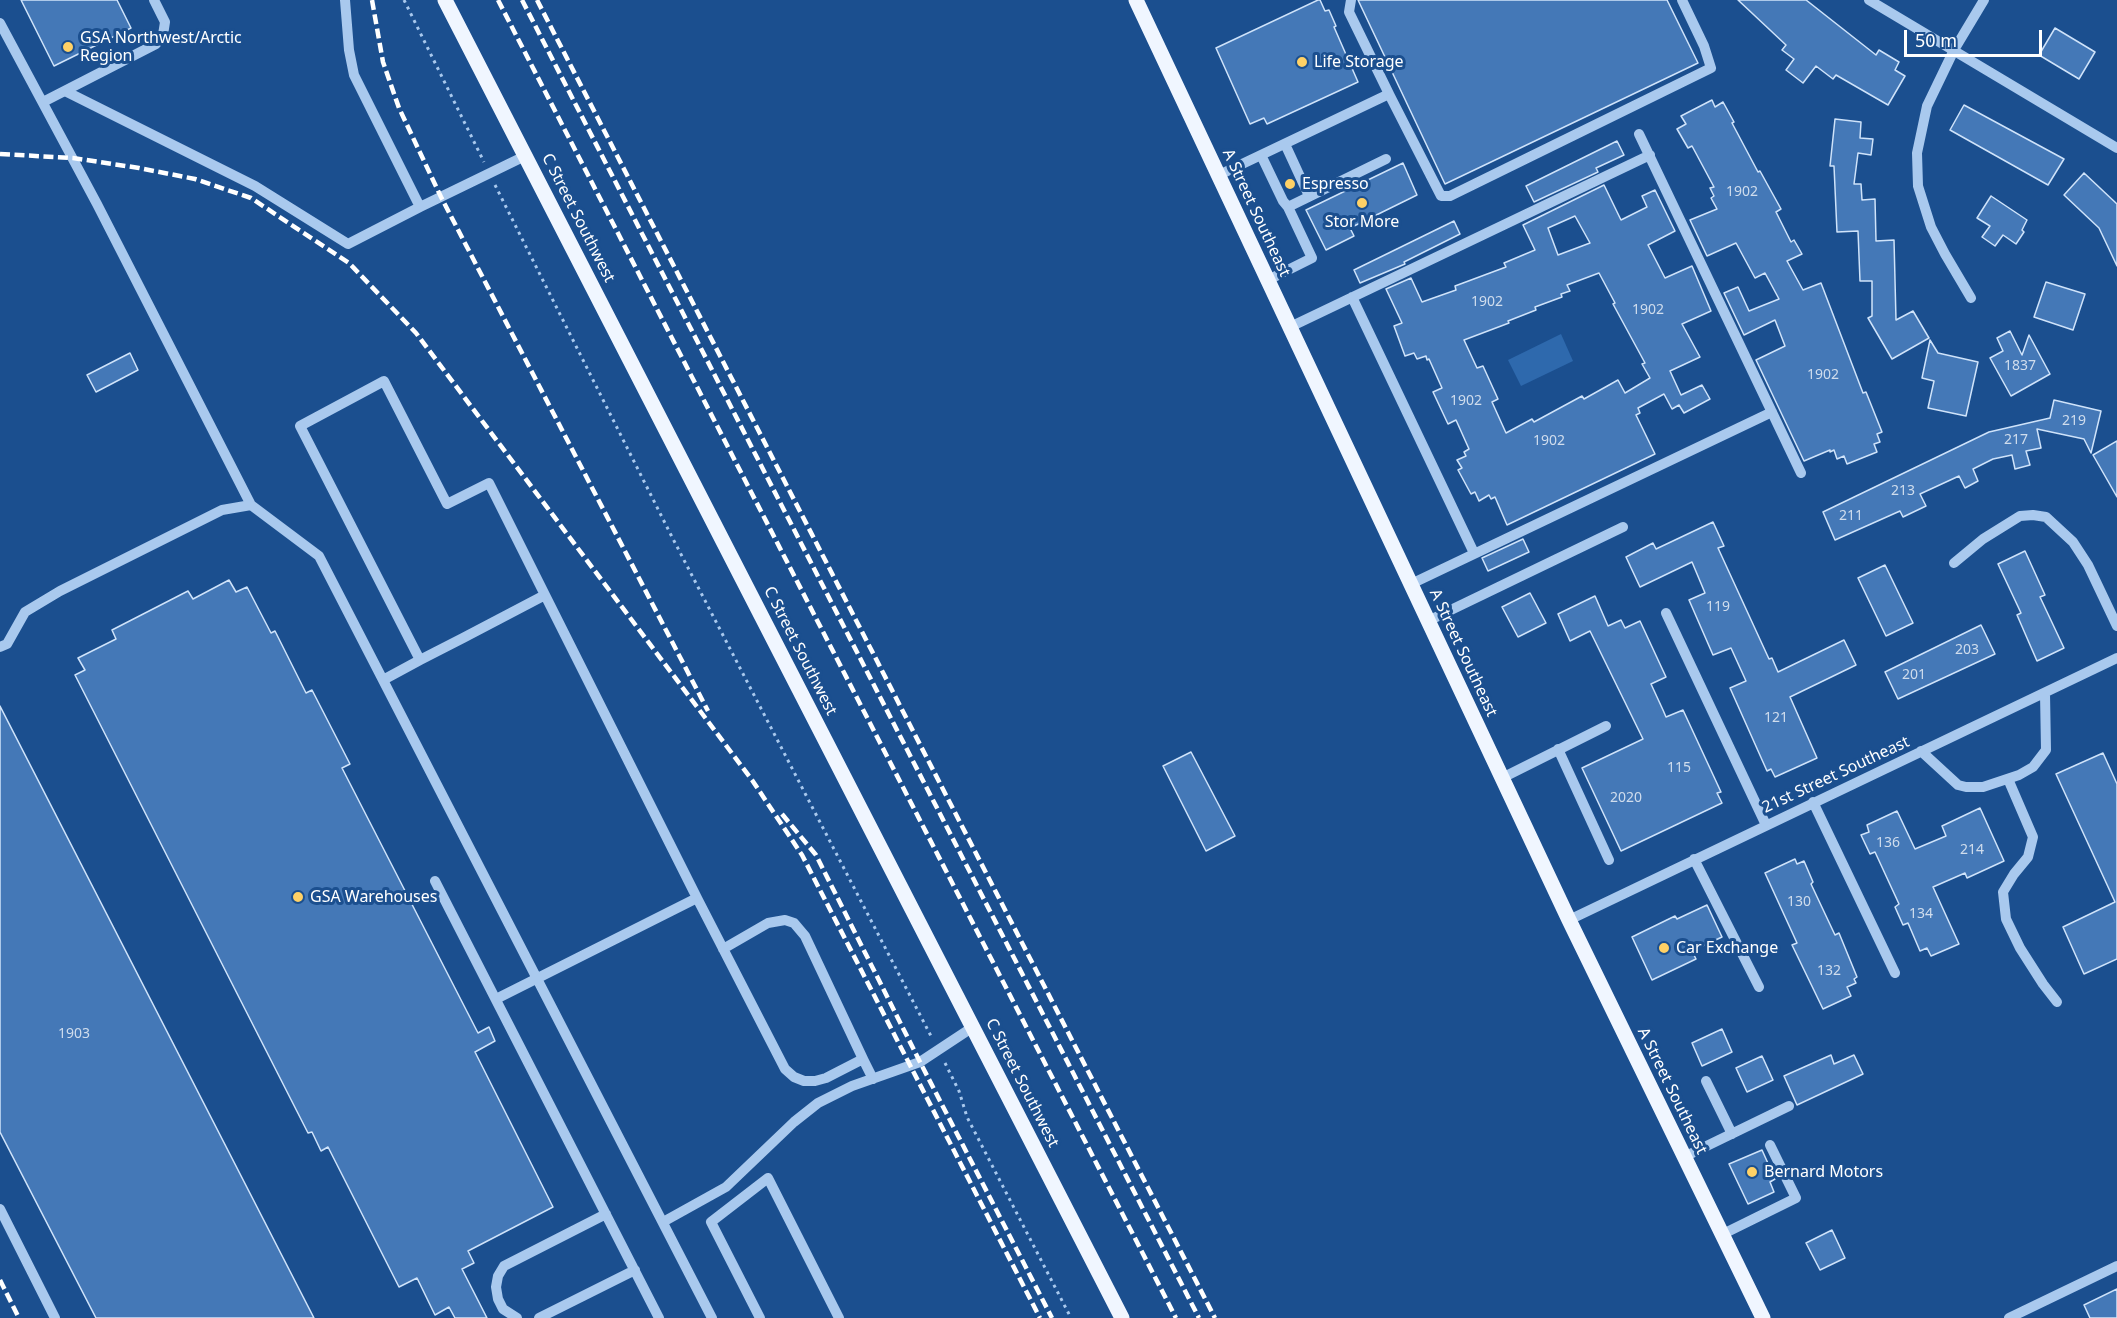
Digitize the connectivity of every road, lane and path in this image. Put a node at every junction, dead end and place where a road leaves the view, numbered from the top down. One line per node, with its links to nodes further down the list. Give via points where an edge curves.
1 (154, 0): 12 (street, via 165,22 160,40)
2 (345, 0): 26 (street, via 354,75)
3 (404, 0): 18 (path)
4 (445, 0): 21 (main road, C Street Southwest)
5 (1136, 0): 23 (main road, A Street Southeast)
6 (1351, 0): 13 (street, via 1350,12)
7 (1682, 0): 13 (street, via 1711,68 1450,196 1441,196)
8 (1869, 0): 11 (street)
9 (1984, 0): 11 (street)
10 (0, 22): 14 (street)
11 (1954, 50): 17 (street); 30 (street, via 1927,106 1917,153 1917,174 1931,227)
12 (65, 91): 14 (street); 26 (street, via 255,186 348,244)
13 (1389, 94): 16 (street)
14 (43, 102): 34 (street)
15 (1639, 134): 20 (street)
16 (1285, 144): 19 (street); 25 (street)
17 (2117, 148)
18 (480, 154)
19 (1261, 155): 23 (street); 27 (street)
20 (1650, 155): 29 (street); 32 (street)
21 (525, 156): 26 (street); 67 (main road, C Street Southwest)
22 (1386, 159): 25 (street)
23 (1219, 175): 28 (main road, A Street Southeast)
24 (498, 192): 66 (path)
25 (1309, 196): 27 (street)
26 (420, 207)
27 (1288, 207): 28 (street, via 1312,258)
28 (1268, 280): 31 (main road, A Street Southeast)
29 (1352, 297): 31 (street); 36 (street)
30 (1971, 298)
31 (1290, 327): 38 (main road, A Street Southeast)
32 (1772, 412): 33 (street); 36 (street)
33 (1801, 473)
34 (251, 505): 43 (street, via 222,510 60,591 25,612 7,644); 46 (street, via 320,556)
35 (1623, 527): 41 (street)
36 (1474, 554): 38 (street)
37 (1954, 563): 42 (street, via 2012,521 2027,516 2046,517 2073,542 2088,565)
38 (1411, 584): 41 (main road, A Street Southeast)
39 (544, 595): 45 (street); 45 (street, via 489,483 447,504 384,381 300,426); 58 (street)
40 (1666, 613): 54 (street)
41 (1428, 621): 51 (main road, A Street Southeast)
42 (2117, 626)
43 (0, 647)
44 (2117, 658): 47 (street, 21st Street Southeast)
45 (420, 660): 46 (street)
46 (383, 680): 62 (street)
47 (2045, 693): 50 (street, 21st Street Southeast); 52 (street, via 2046,750 2033,767)
48 (1606, 726): 49 (street)
49 (1558, 749): 51 (street); 56 (street)
50 (1921, 751): 52 (street, via 1958,785 1983,786); 53 (street, 21st Street Southeast)
51 (1502, 778): 59 (main road, A Street Southeast)
52 (2008, 779): 65 (street, via 2033,837 2028,857 2003,892 2006,919 2020,948)
53 (1813, 802): 54 (street, 21st Street Southeast); 61 (street)
54 (1766, 825): 55 (street, 21st Street Southeast)
55 (1694, 859): 59 (street, 21st Street Southeast); 63 (street)
56 (1609, 860)
57 (435, 881): 64 (street)
58 (698, 898): 60 (street); 62 (street)
59 (1569, 920): 75 (main road, A Street Southeast)
60 (723, 949): 68 (street, via 778,1060 794,1077 815,1081); 68 (street, via 768,923 794,923 805,936)
61 (1895, 973)
62 (537, 978): 64 (street); 78 (street)
63 (1759, 987)
64 (496, 999): 77 (street)
65 (2057, 1002)
66 (921, 1017)
67 (972, 1027): 70 (street, via 920,1062); 90 (main road, C Street Southwest)
68 (863, 1059): 70 (street)
69 (952, 1078): 89 (path, via 967,1117)
70 (873, 1079): 78 (street, via 818,1103 726,1187)
71 (1706, 1081): 73 (street)
72 (1789, 1106): 73 (street)
73 (1732, 1134): 75 (street)
74 (1770, 1145): 79 (street, via 1796,1198)
75 (1684, 1157): 79 (main road, A Street Southeast)
76 (0, 1209): 82 (street)
77 (606, 1214): 81 (street); 83 (street, via 504,1266 498,1276 498,1299 503,1309)
78 (663, 1222): 86 (street)
79 (1721, 1235): 91 (main road, A Street Southeast)
80 (2117, 1266): 92 (street)
81 (635, 1270): 84 (street); 85 (street)
82 (55, 1318)
83 (517, 1318)
84 (539, 1318)
85 (659, 1318)
86 (712, 1318)
87 (760, 1318): 88 (street, via 711,1222 768,1178)
88 (839, 1318)
89 (1071, 1318)
90 (1122, 1318)
91 (1763, 1318)
92 (2008, 1318)

